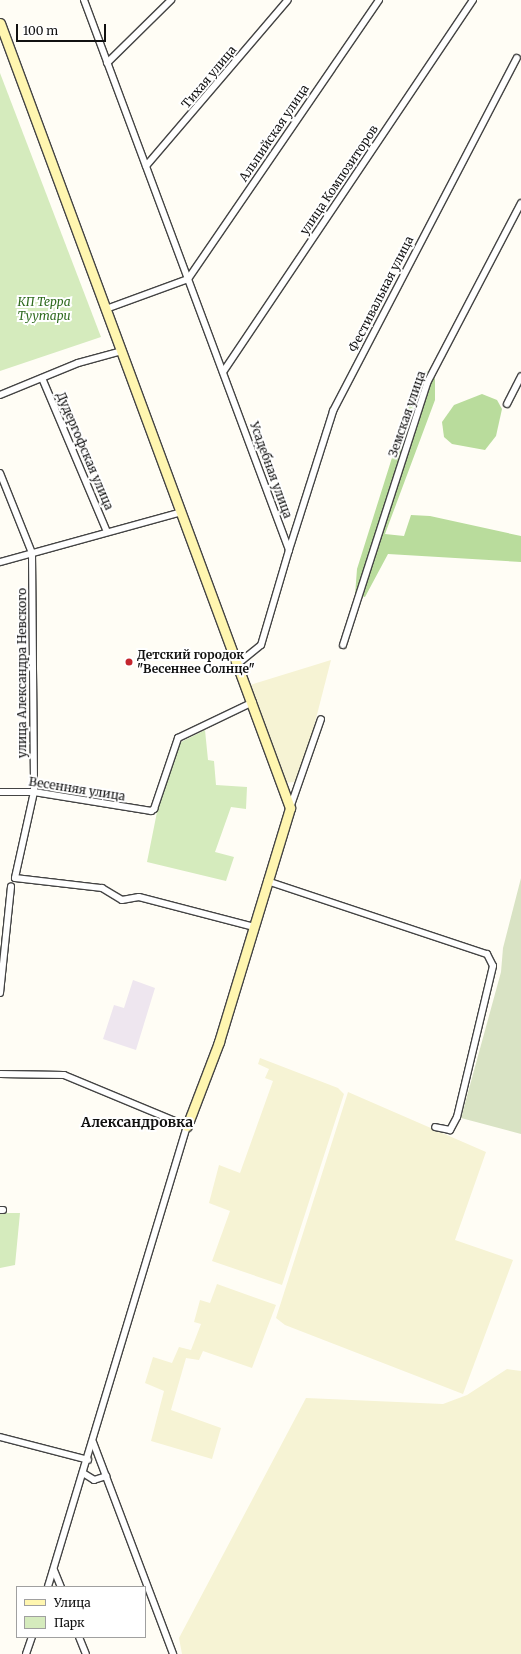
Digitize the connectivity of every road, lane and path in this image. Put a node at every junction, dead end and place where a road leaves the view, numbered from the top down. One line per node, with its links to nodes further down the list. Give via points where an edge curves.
1 (84, 0): 8 (street, Усадебная улица)
2 (171, 0): 8 (street)
3 (288, 0): 9 (street, Тихая улица)
4 (379, 0): 11 (street, Альпийская улица)
5 (473, 0): 14 (street, улица Композиторов)
6 (0, 23): 12 (street)
7 (517, 58): 22 (street, Фестивальная улица, via 333,411)
8 (107, 63): 9 (street, Усадебная улица)
9 (146, 166): 11 (street, Усадебная улица)
10 (521, 203): 25 (street, Земская улица, via 427,383)
11 (188, 279): 12 (street); 14 (street, Усадебная улица)
12 (106, 309): 13 (street)
13 (122, 351): 16 (street); 20 (street)
14 (223, 372): 22 (street, Усадебная улица)
15 (521, 376): 18 (street)
16 (42, 378): 17 (street); 21 (street, Дудергофская улица)
17 (0, 395)
18 (507, 404)
19 (0, 473): 23 (street, улица Александра Невского)
20 (181, 512): 21 (street); 26 (street)
21 (107, 532): 23 (street)
22 (289, 550): 26 (street, via 260,645)
23 (32, 553): 24 (street); 30 (street, улица Александра Невского)
24 (0, 562)
25 (344, 645)
26 (239, 663): 27 (street)
27 (253, 702): 30 (street, Весенняя улица, via 178,738 151,811); 31 (street)
28 (321, 719): 31 (street)
29 (0, 792): 30 (street, Весенняя улица)
30 (34, 792): 34 (street, улица Александра Невского, via 15,878 102,888 122,900 139,898)
31 (290, 808): 32 (street)
32 (267, 882): 34 (street); 38 (street, via 487,954 493,966 457,1117 450,1130)
33 (11, 887): 35 (street)
34 (254, 927): 37 (street, via 219,1042)
35 (0, 993)
36 (0, 1074): 37 (street, via 64,1076)
37 (187, 1126): 40 (street)
38 (434, 1127)
39 (0, 1437): 41 (street)
40 (93, 1442): 41 (street); 43 (street)
41 (88, 1460): 42 (street)
42 (83, 1473): 43 (street, via 94,1480); 44 (street)
43 (106, 1476): 51 (street)
44 (54, 1570): 45 (street); 46 (street)
45 (48, 1586)
46 (61, 1586)
47 (32, 1638): 49 (street)
48 (79, 1638): 50 (street)
49 (26, 1654)
50 (86, 1654)
51 (173, 1654)

